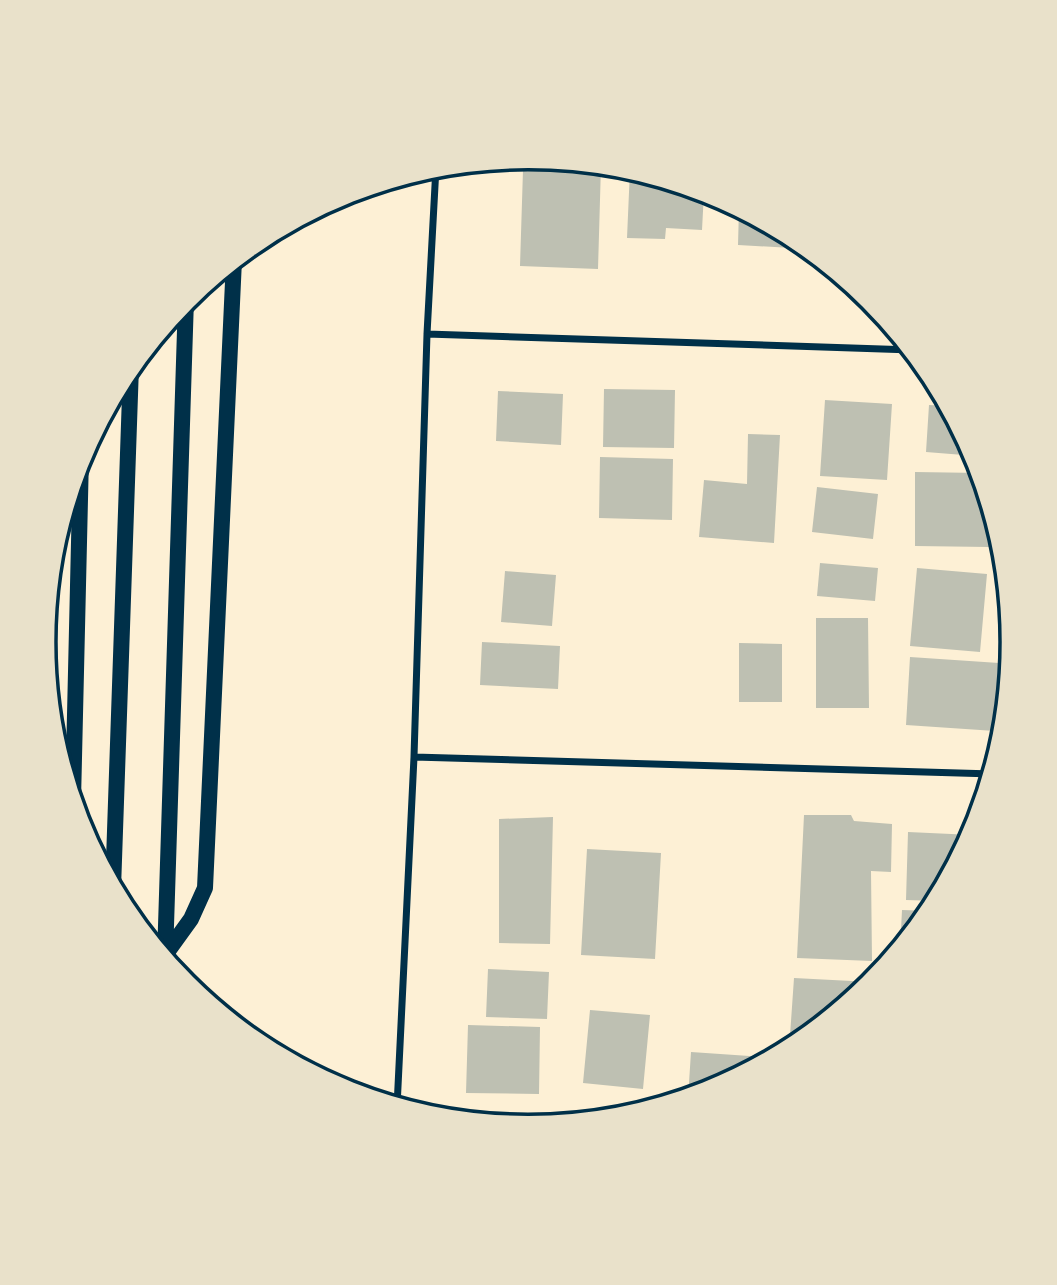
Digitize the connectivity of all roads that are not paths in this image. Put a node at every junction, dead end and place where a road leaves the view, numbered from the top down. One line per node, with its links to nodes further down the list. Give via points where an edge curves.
1 (435, 179): 4 (street)
2 (233, 274): 13 (main road, via 205,888)
3 (185, 317): 12 (main road)
4 (427, 334): 5 (street); 8 (street)
5 (899, 350)
6 (130, 389): 11 (main road)
7 (80, 494): 9 (main road)
8 (414, 757): 10 (street); 14 (street)
9 (73, 768)
10 (982, 774)
11 (114, 868)
12 (165, 944)
13 (170, 950)
14 (398, 1096)

